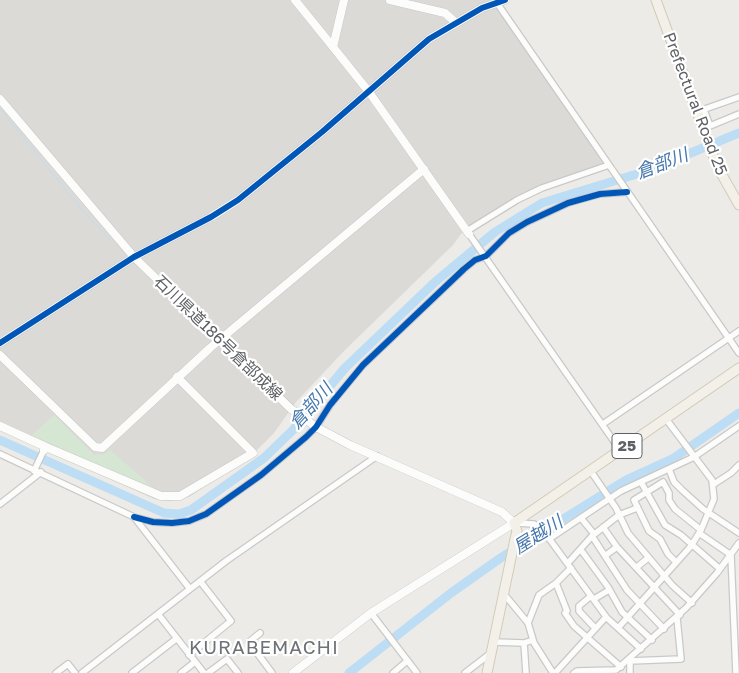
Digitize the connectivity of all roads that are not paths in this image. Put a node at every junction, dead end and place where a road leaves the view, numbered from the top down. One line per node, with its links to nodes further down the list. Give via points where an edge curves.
1 (294, 0): 7 (street)
2 (344, 0): 7 (street)
3 (390, 0): 6 (street, via 444,13)
4 (656, 0): 11 (main road, Prefectural Road 25)
5 (501, 1): 6 (street); 13 (street)
6 (455, 22): 8 (street, via 429,39)
7 (333, 47): 8 (street)
8 (368, 92): 14 (street); 19 (street, via 238,200)
9 (739, 97): 11 (street)
10 (0, 99): 19 (street, 石川県道186号倉部成線)
11 (701, 111): 12 (street, via 710,126); 16 (main road, Prefectural Road 25, via 713,155)
12 (739, 114)
13 (611, 167): 15 (street); 17 (street, via 542,188 517,200)
14 (424, 169): 17 (street); 22 (street)
15 (626, 191): 18 (street, via 600,194 552,210 509,234); 21 (street)
16 (739, 206)
17 (468, 233): 18 (street)
18 (485, 255): 29 (street); 32 (street, via 464,269 364,364)
19 (134, 256): 22 (street, 石川県道186号倉部成線); 23 (street)
20 (739, 331): 21 (street)
21 (728, 338): 24 (street); 29 (street)
22 (221, 339): 27 (street); 32 (street, 石川県道186号倉部成線, via 291,409)
23 (0, 343)
24 (739, 353)
25 (0, 355): 27 (street, via 94,446 102,448)
26 (739, 368): 28 (main road, 25)
27 (177, 377): 33 (street, via 252,453 180,496 160,496)
28 (666, 419): 34 (main road, 25); 37 (street)
29 (603, 424): 34 (street)
30 (0, 426): 33 (street)
31 (739, 426): 37 (street)
32 (315, 427): 36 (street, 石川県道186号倉部成線); 51 (street, via 261,475 206,514 172,523)
33 (45, 449): 39 (street)
34 (620, 450): 41 (main road, 25)
35 (0, 454): 39 (street)
36 (377, 456): 53 (street, 石川県道186号倉部成線, via 502,512); 71 (street)
37 (693, 456): 40 (street); 44 (street)
38 (739, 465): 44 (street)
39 (35, 469): 42 (street)
40 (669, 469): 43 (street); 49 (street, via 674,482)
41 (590, 470): 46 (street); 53 (main road, 25)
42 (41, 472): 47 (street); 51 (street)
43 (641, 482): 45 (street); 46 (street)
44 (714, 484): 49 (street, via 714,499)
45 (647, 492): 48 (street, via 634,500); 55 (street, via 663,482 675,509); 60 (street, via 665,525)
46 (609, 498): 50 (street); 52 (street)
47 (0, 504)
48 (637, 508): 50 (street); 66 (street, via 649,531 660,539)
49 (708, 513): 55 (street); 56 (street)
50 (619, 515): 54 (street); 65 (street, via 628,533)
51 (134, 516): 74 (street)
52 (580, 518): 57 (street); 58 (street)
53 (514, 523): 58 (street, via 538,527); 76 (main road, via 517,531); 80 (street)
54 (603, 527): 57 (street); 61 (street)
55 (700, 531): 60 (street); 64 (street)
56 (739, 533)
57 (593, 535): 62 (street); 63 (street)
58 (549, 538): 67 (street)
59 (739, 543): 64 (street)
60 (691, 546): 66 (street); 69 (street)
61 (617, 547): 63 (street); 68 (street)
62 (581, 550): 67 (street); 75 (street)
63 (606, 555): 79 (street)
64 (730, 555): 69 (street); 121 (street)
65 (648, 558): 68 (street); 70 (street)
66 (676, 562): 70 (street)
67 (570, 566): 72 (street); 77 (street)
68 (637, 567): 73 (street)
69 (720, 569): 78 (street)
70 (664, 576): 73 (street); 78 (street)
71 (200, 581): 74 (street); 98 (street, via 231,621)
72 (556, 583): 85 (street, via 539,595); 90 (street, via 565,613)
73 (653, 588): 79 (street); 82 (street)
74 (190, 589): 81 (street)
75 (609, 590): 77 (street); 84 (street, via 617,606)
76 (504, 594): 85 (street); 94 (main road)
77 (593, 597): 83 (street); 86 (street, via 579,606 579,611)
78 (692, 603): 82 (street)
79 (640, 605): 84 (street); 88 (street)
80 (371, 613): 100 (street); 112 (street)
81 (158, 614): 91 (street); 105 (street)
82 (679, 616): 88 (street); 99 (street, via 681,659)
83 (606, 617): 86 (street); 87 (street)
84 (628, 617): 87 (street); 93 (street)
85 (528, 623): 92 (street)
86 (595, 628): 90 (street)
87 (618, 628): 96 (street)
88 (664, 629): 93 (street)
89 (260, 633): 111 (street, via 249,642)
90 (587, 636): 102 (street); 118 (street)
91 (176, 639): 98 (street); 106 (street)
92 (533, 640): 95 (street); 118 (street)
93 (652, 640): 96 (street)
94 (494, 642): 95 (street); 97 (main road)
95 (524, 643): 117 (street)
96 (641, 649): 99 (street)
97 (491, 653): 115 (street); 116 (main road)
98 (189, 655): 101 (street)
99 (630, 660): 102 (street); 120 (street)
100 (407, 661): 113 (street); 114 (street)
101 (195, 662): 107 (street); 108 (street)
102 (620, 666): 119 (street, via 616,670)
103 (56, 673): 104 (street, via 68,664)
104 (76, 673)
105 (82, 673)
106 (132, 673)
107 (181, 673)
108 (204, 673)
109 (208, 673): 110 (street, via 227,659)
110 (238, 673)
111 (272, 673)
112 (293, 673)
113 (393, 673)
114 (417, 673)
115 (465, 673)
116 (487, 673)
117 (526, 673)
118 (554, 673)
119 (574, 673)
120 (630, 673)
121 (736, 673)

